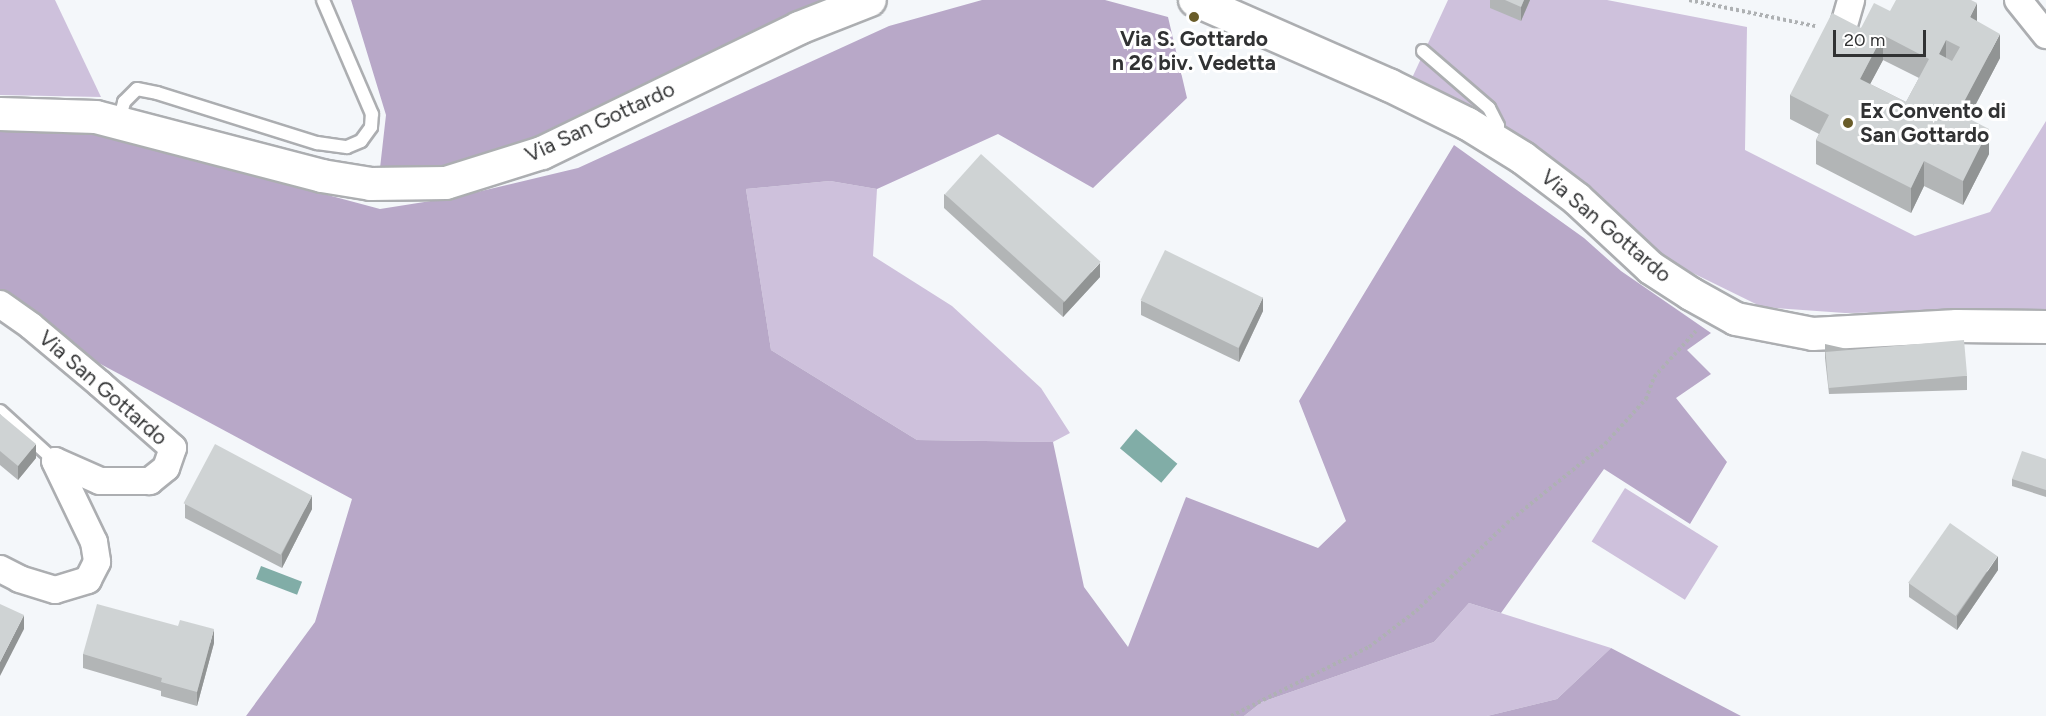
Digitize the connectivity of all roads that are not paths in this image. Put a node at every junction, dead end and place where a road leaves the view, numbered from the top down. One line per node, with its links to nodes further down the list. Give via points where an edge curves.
1 (324, 0): 10 (lane, via 372,114 371,127 361,141 348,147 317,143 137,89 124,102)
2 (870, 0): 10 (street, Via San Gottardo, via 799,28 542,153 446,183 371,184 322,176)
3 (1195, 0): 11 (street, Via San Gottardo, via 1389,85)
4 (1851, 0): 6 (street)
5 (2018, 0): 7 (street)
6 (1842, 32)
7 (2046, 35)
8 (1423, 51): 11 (lane, via 1489,108 1498,126)
9 (0, 114): 10 (street, Via San Gottardo, via 96,117)
10 (119, 122)
11 (1493, 140): 13 (street, Via San Gottardo, via 1577,199 1651,268 1736,319 1814,334 1957,326)
12 (0, 304): 15 (street, Via San Gottardo, via 173,448 166,468 150,482 100,481)
13 (2046, 327)
14 (0, 411): 15 (lane)
15 (55, 461): 16 (street, via 94,542 97,562 88,580 55,590)
16 (0, 569)

